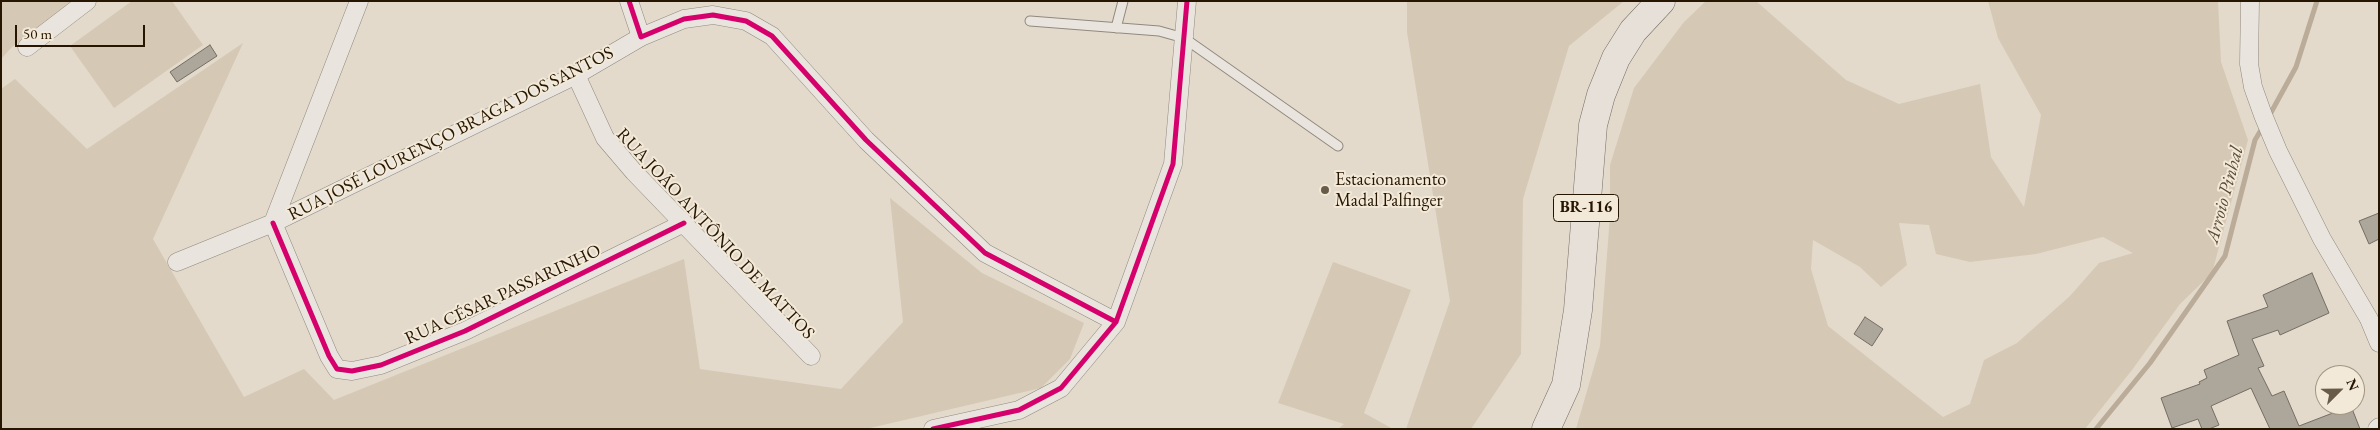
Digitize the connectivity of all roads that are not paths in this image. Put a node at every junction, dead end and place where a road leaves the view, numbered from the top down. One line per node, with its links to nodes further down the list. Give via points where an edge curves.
1 (87, 1): 12 (street)
2 (359, 1): 15 (street)
3 (629, 1): 10 (street)
4 (1123, 1): 9 (lane)
5 (1187, 1): 11 (street)
6 (1661, 1): 22 (main road, BR-116, via 1633,31 1616,58 1601,95 1593,125 1578,310 1566,385)
7 (2250, 1): 19 (street, via 2250,64 2253,87 2263,115 2322,239 2369,319)
8 (1030, 21): 9 (lane)
9 (1116, 28): 11 (lane, via 1158,31)
10 (641, 38): 13 (street, RUA JOSÉ LOURENÇO BRAGA DOS SANTOS); 18 (street, RUA JOSÉ LOURENÇO BRAGA DOS SANTOS, via 684,18 713,15 746,21 772,36 866,140 985,253)
11 (1184, 38): 14 (lane); 18 (street, via 1173,164)
12 (27, 47)
13 (576, 75): 15 (street, RUA JOSÉ LOURENÇO BRAGA DOS SANTOS); 16 (street, RUA JOÃO ANTÔNIO DE MATTOS, via 605,138)
14 (1338, 146)
15 (273, 223): 16 (street, RUA CÉSAR PASSARINHO, via 329,356 337,369 352,371 381,365 465,332); 17 (street, RUA JOSÉ LOURENÇO BRAGA DOS SANTOS)
16 (684, 224): 20 (street, RUA JOÃO ANTÔNIO DE MATTOS)
17 (177, 262)
18 (1116, 322): 21 (street, via 1061,388 1019,410)
19 (2379, 343)
20 (811, 356)
21 (933, 429)
22 (1546, 429)

